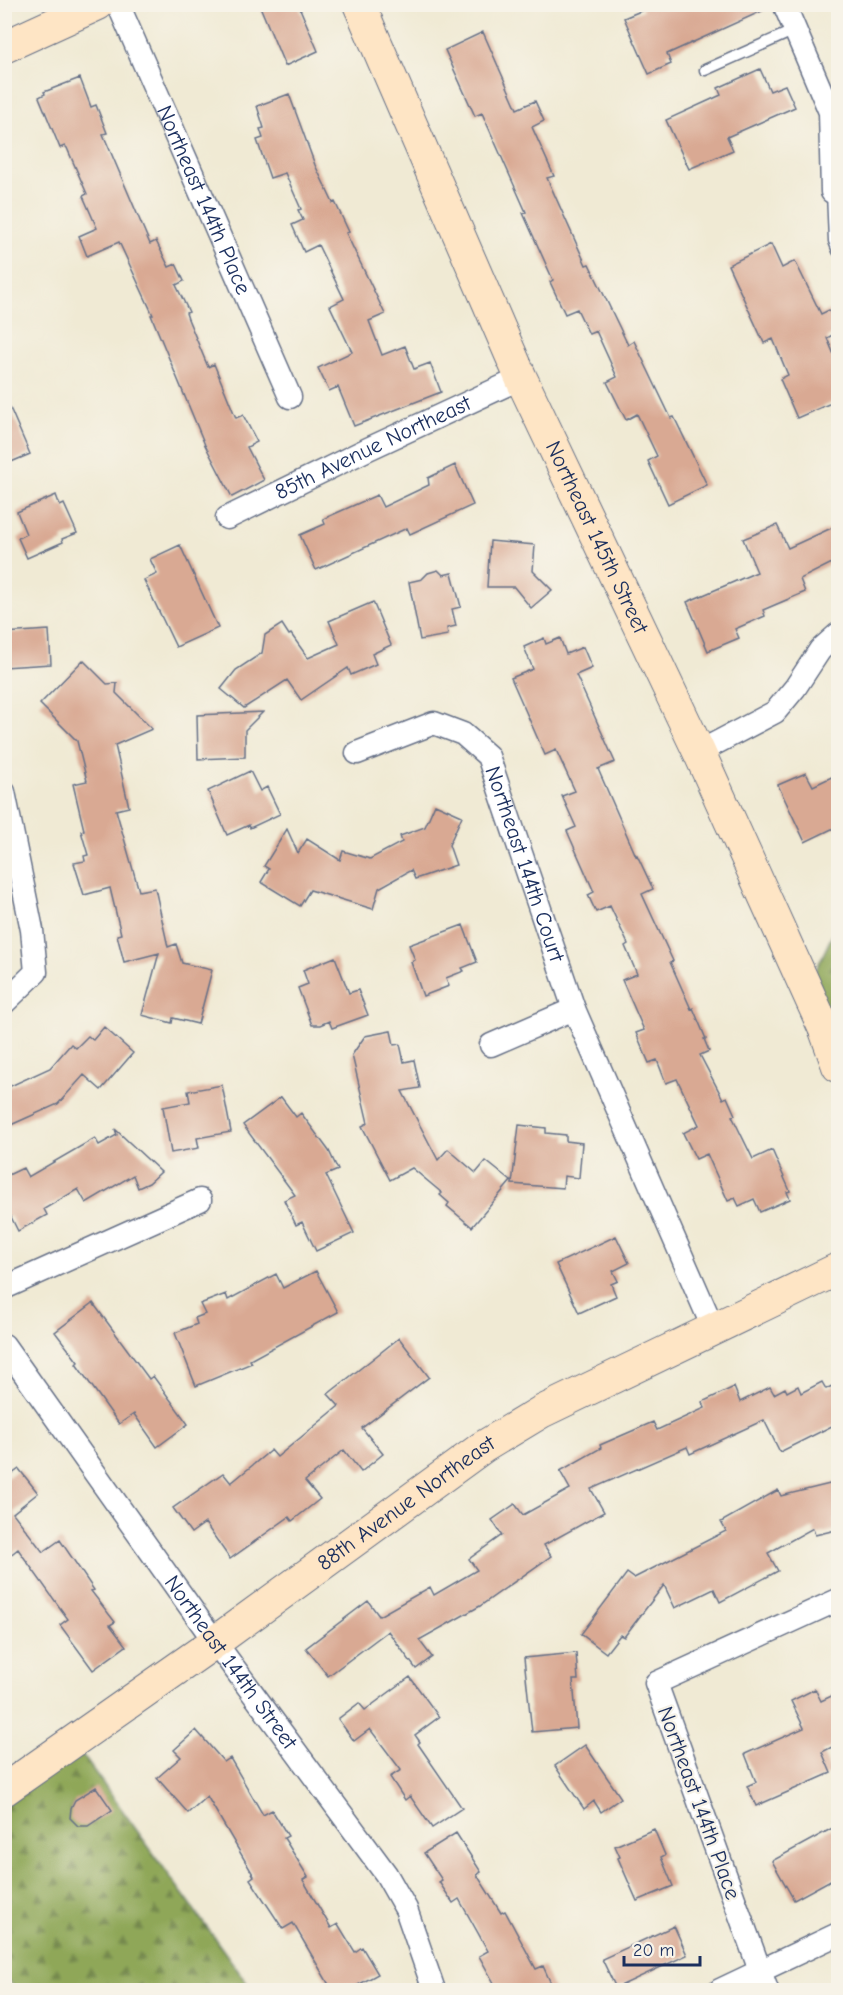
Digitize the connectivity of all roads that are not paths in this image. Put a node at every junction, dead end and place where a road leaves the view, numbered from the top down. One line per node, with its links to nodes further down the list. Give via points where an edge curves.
1 (98, 4): 6 (street)
2 (118, 4): 11 (street, Northeast 144th Place)
3 (359, 4): 10 (street, Northeast 145th Street)
4 (784, 4): 5 (street)
5 (795, 30): 7 (lane); 8 (street, via 830,112)
6 (4, 47)
7 (705, 70)
8 (832, 192): 9 (lane)
9 (838, 251)
10 (521, 378): 12 (street, 85th Avenue Northeast); 14 (street, Northeast 145th Street)
11 (290, 397)
12 (227, 518)
13 (838, 634): 14 (street, via 820,650 775,712)
14 (699, 752): 20 (street, Northeast 145th Street)
15 (357, 753): 18 (street, Northeast 144th Court, via 434,723 463,734 488,756)
16 (4, 792): 17 (street, via 32,930 36,972)
17 (4, 1003)
18 (574, 1009): 19 (street); 24 (street, Northeast 144th Court)
19 (491, 1045)
20 (838, 1066)
21 (200, 1200): 23 (street)
22 (838, 1269): 24 (street, 88th Avenue Northeast)
23 (4, 1288)
24 (714, 1330): 27 (street, 88th Avenue Northeast, via 541,1412 483,1447)
25 (4, 1346): 27 (street, Northeast 144th Street)
26 (838, 1600): 30 (street, Northeast 144th Place, via 656,1683)
27 (215, 1642): 28 (street, 88th Avenue Northeast); 31 (street, Northeast 144th Street, via 386,1874 406,1909)
28 (4, 1790)
29 (838, 1934): 30 (street)
30 (764, 1981): 32 (street)
31 (434, 1990)
32 (720, 1990)

